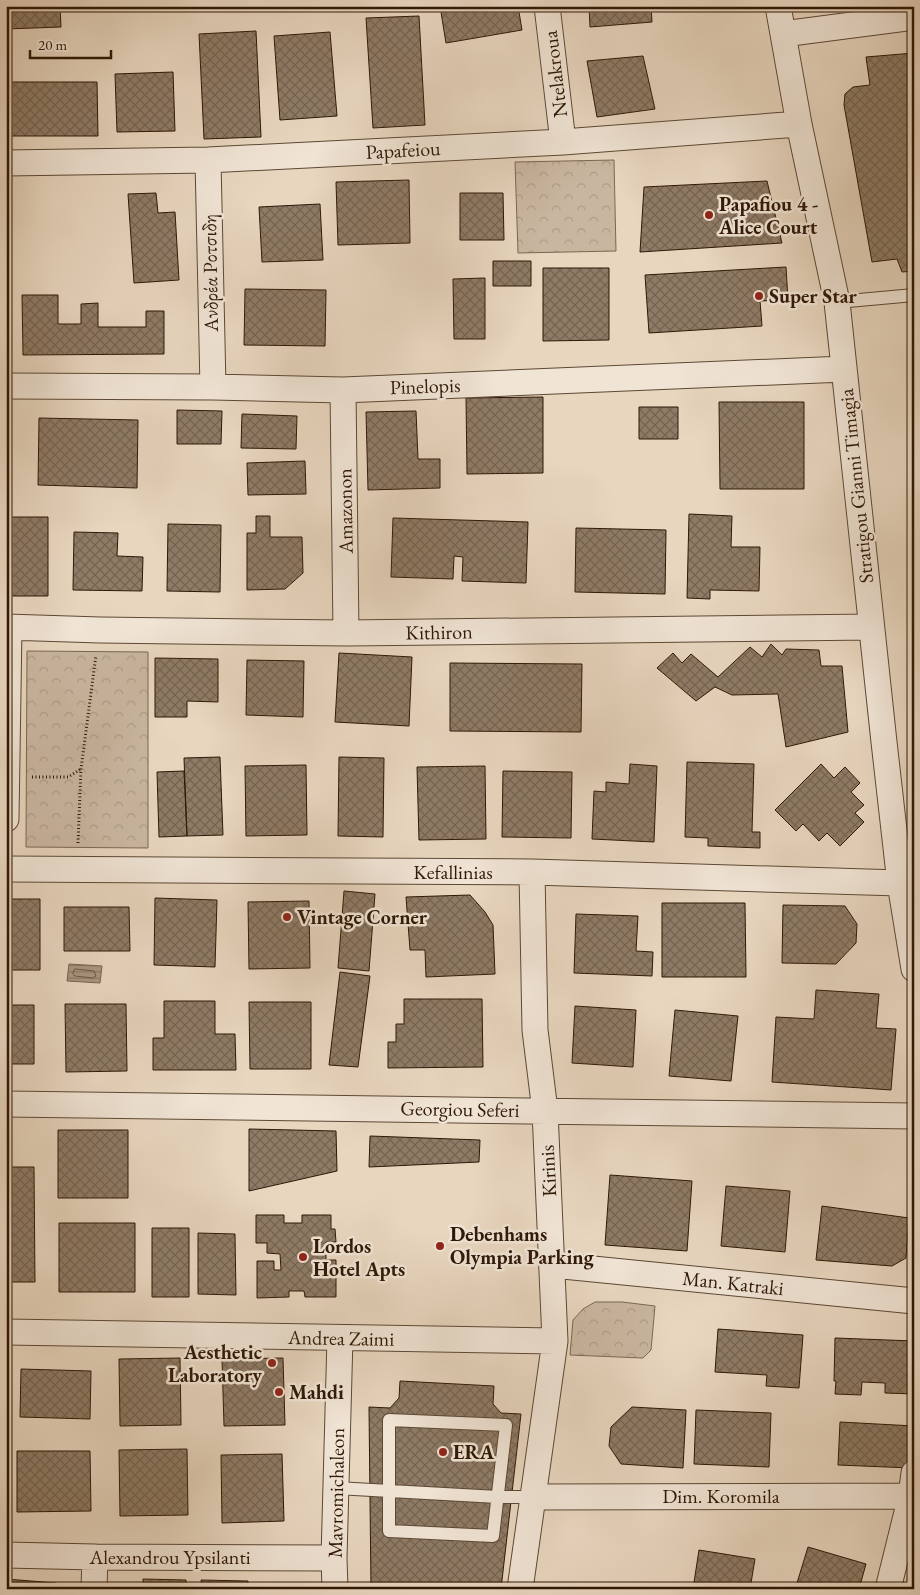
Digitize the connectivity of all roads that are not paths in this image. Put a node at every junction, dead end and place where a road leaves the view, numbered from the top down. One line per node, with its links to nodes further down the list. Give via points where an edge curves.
1 (547, 6): 6 (street, Ntelakroua)
2 (778, 6): 4 (street, Stratigou Gianni Timagia)
3 (914, 16): 4 (street)
4 (783, 34): 5 (street, Stratigou Gianni Timagia)
5 (799, 124): 6 (street, Papafeiou); 10 (street, Stratigou Gianni Timagia)
6 (563, 142): 7 (street, Papafeiou)
7 (208, 160): 8 (street, Papafeiou); 13 (street, Ανδρέα Ροτσιδη)
8 (6, 163)
9 (914, 295): 10 (lane)
10 (838, 302): 11 (street, Stratigou Gianni Timagia)
11 (844, 369): 14 (street, Pinelopis); 16 (street, Stratigou Gianni Timagia)
12 (6, 386): 13 (street, Pinelopis)
13 (213, 387): 14 (street, Pinelopis)
14 (343, 390): 17 (street, Amazonon)
15 (8, 626): 17 (street, Kithiron); 18 (street)
16 (871, 626): 17 (street, Kithiron); 22 (street, Stratigou Gianni Timagia)
17 (346, 633)
18 (7, 778): 19 (street)
19 (6, 819)
20 (6, 869): 21 (street, Kefallinias)
21 (532, 872): 22 (street, Kefallinias); 25 (street, Kirinis, via 535,1030)
22 (900, 883): 23 (street, Stratigou Gianni Timagia)
23 (914, 969)
24 (6, 1104): 25 (street, Georgiou Seferi)
25 (545, 1111): 26 (street, Georgiou Seferi); 27 (street, Kirinis)
26 (914, 1116)
27 (552, 1265): 28 (street, Man. Katraki); 31 (street, Kirinis)
28 (914, 1301)
29 (6, 1332): 30 (street, Andrea Zaimi)
30 (340, 1338): 31 (street, Andrea Zaimi); 33 (street, Mavromichaleon)
31 (555, 1341): 36 (street, Kirinis)
32 (912, 1485): 36 (street, Dim. Koromila); 43 (street)
33 (336, 1488): 34 (lane); 39 (street, Mavromichaleon)
34 (389, 1491): 35 (lane); 35 (lane, via 389,1531 493,1536); 35 (lane, via 389,1420 506,1425)
35 (498, 1497): 36 (lane)
36 (532, 1497): 42 (street, Kirinis)
37 (6, 1555): 38 (street, Alexandrou Ypsilanti)
38 (95, 1557): 39 (street, Alexandrou Ypsilanti); 40 (street)
39 (334, 1558): 41 (street, Mavromichaleon)
40 (94, 1589)
41 (335, 1589)
42 (520, 1589)
43 (888, 1589)

